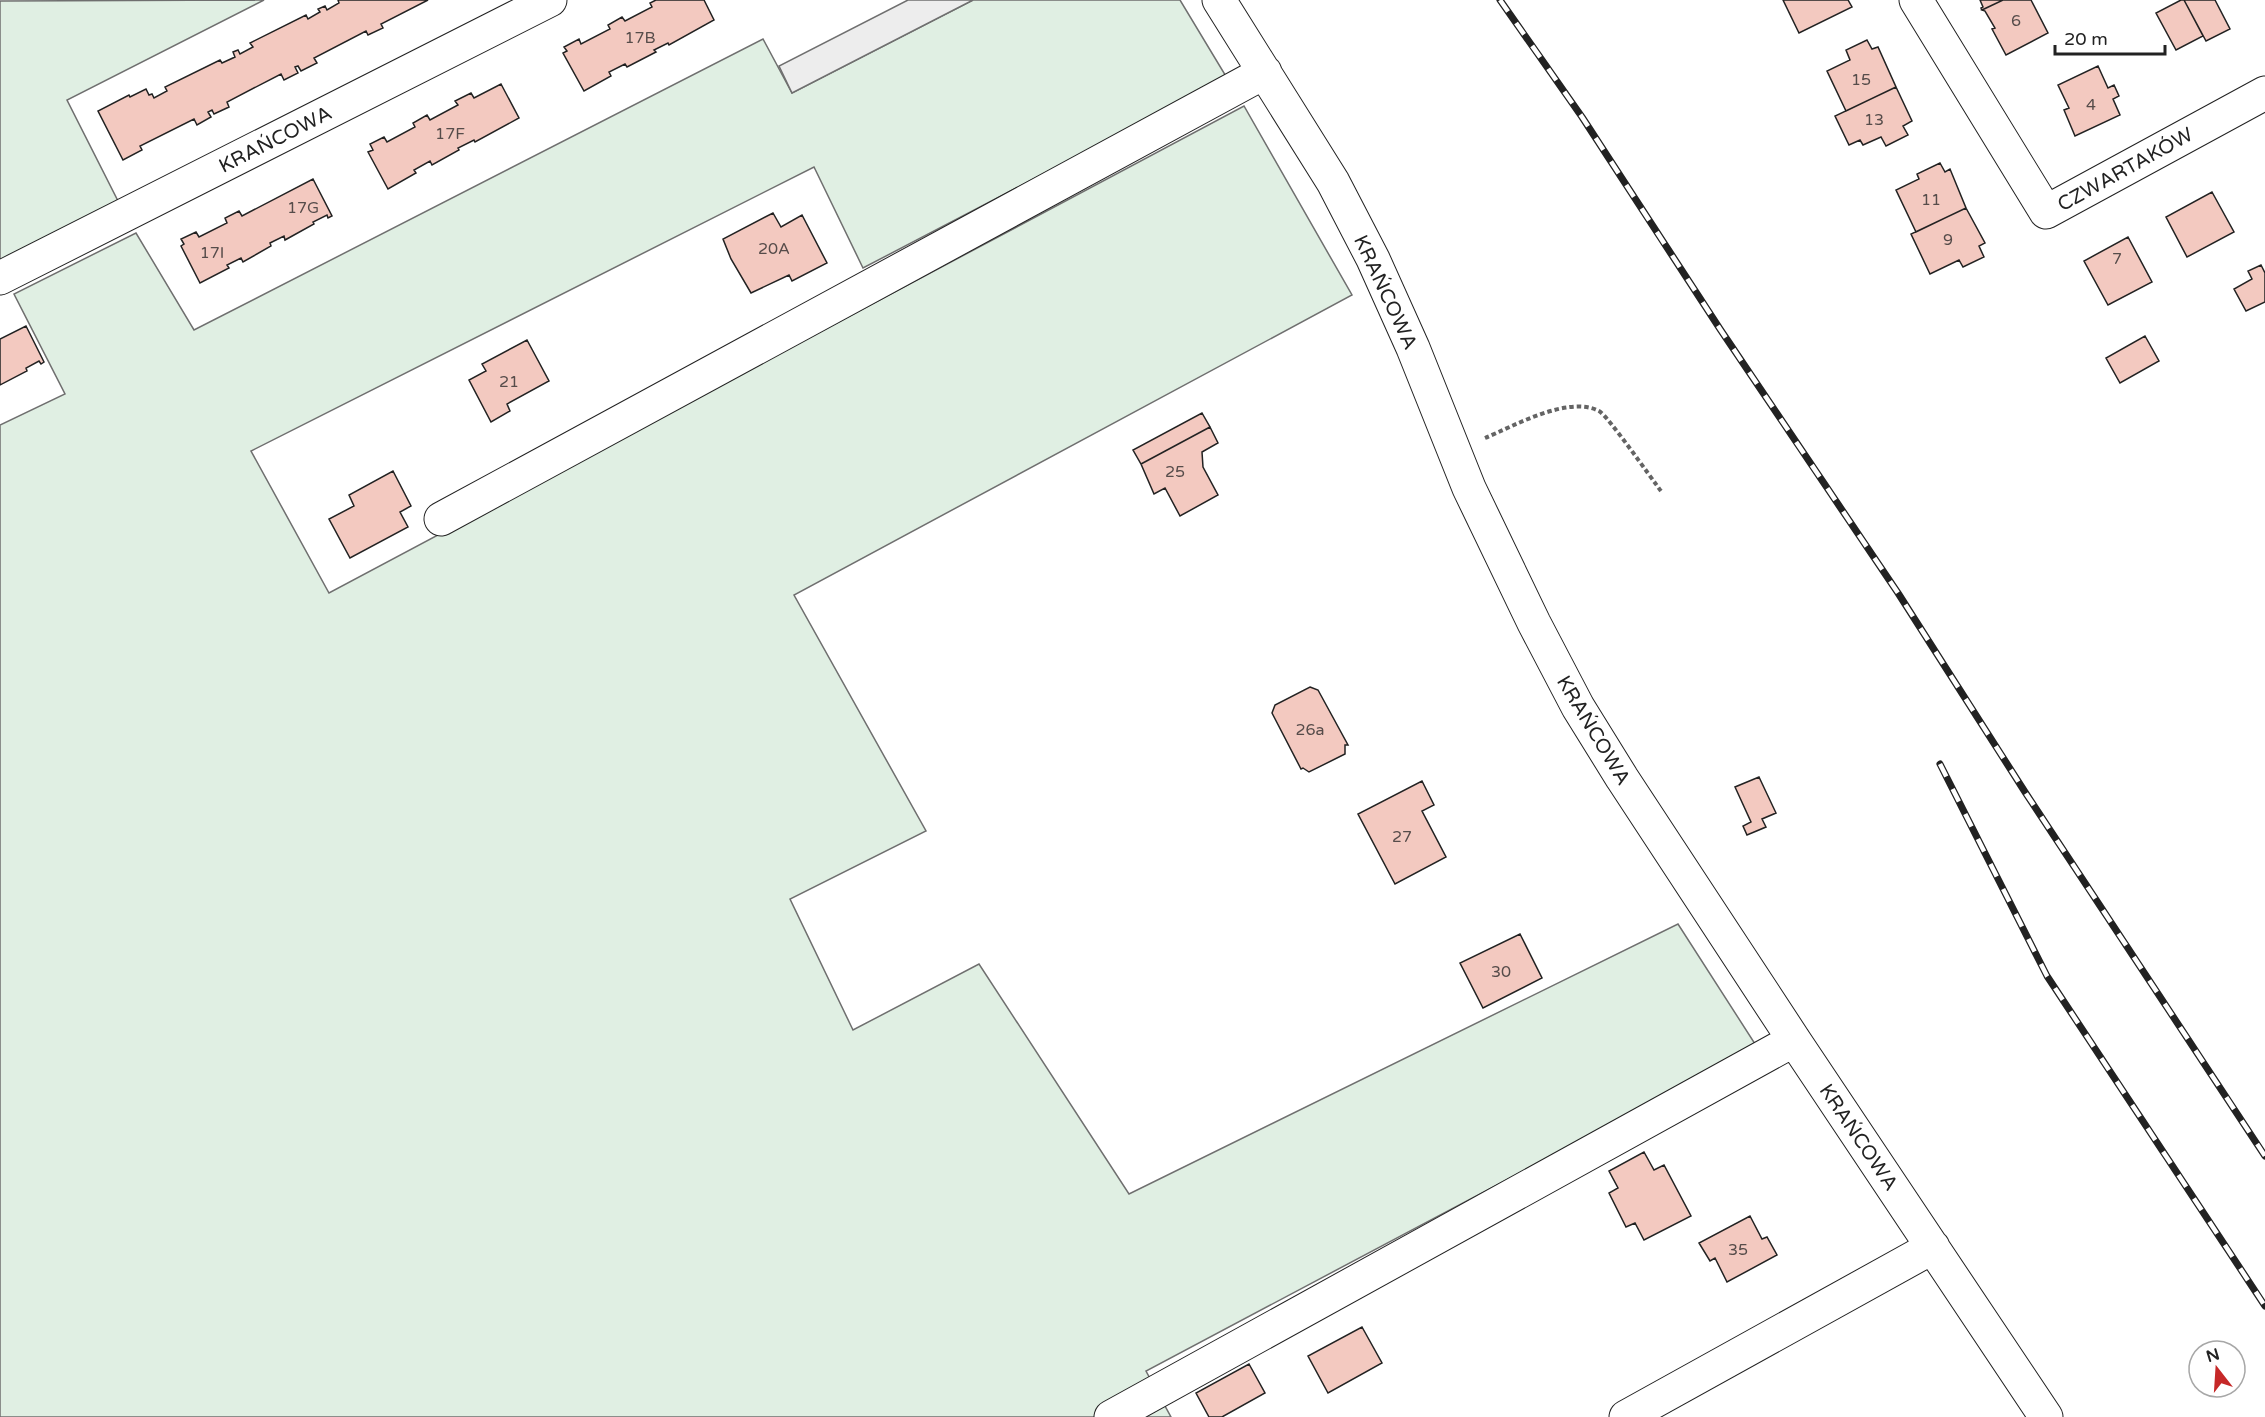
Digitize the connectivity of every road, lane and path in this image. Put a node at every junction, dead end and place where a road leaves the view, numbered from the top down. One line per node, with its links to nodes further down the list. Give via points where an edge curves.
1 (550, 0): 6 (street, KRAŃCOWA)
2 (1219, 0): 4 (street, KRAŃCOWA)
3 (1916, 0): 5 (street, CZWARTAKÓW, via 2046,212)
4 (1265, 72): 7 (street, KRAŃCOWA, via 1333,182 1372,260); 9 (street)
5 (2265, 93)
6 (0, 278)
7 (1454, 451): 8 (path, via 1551,411 1582,406 1600,412); 10 (street, KRAŃCOWA, via 1533,623 1578,707)
8 (1661, 491)
9 (441, 519)
10 (1794, 1040): 11 (street, KRAŃCOWA); 12 (street)
11 (1933, 1247): 13 (street); 14 (street, KRAŃCOWA)
12 (1111, 1417)
13 (1626, 1417)
14 (2046, 1417)

